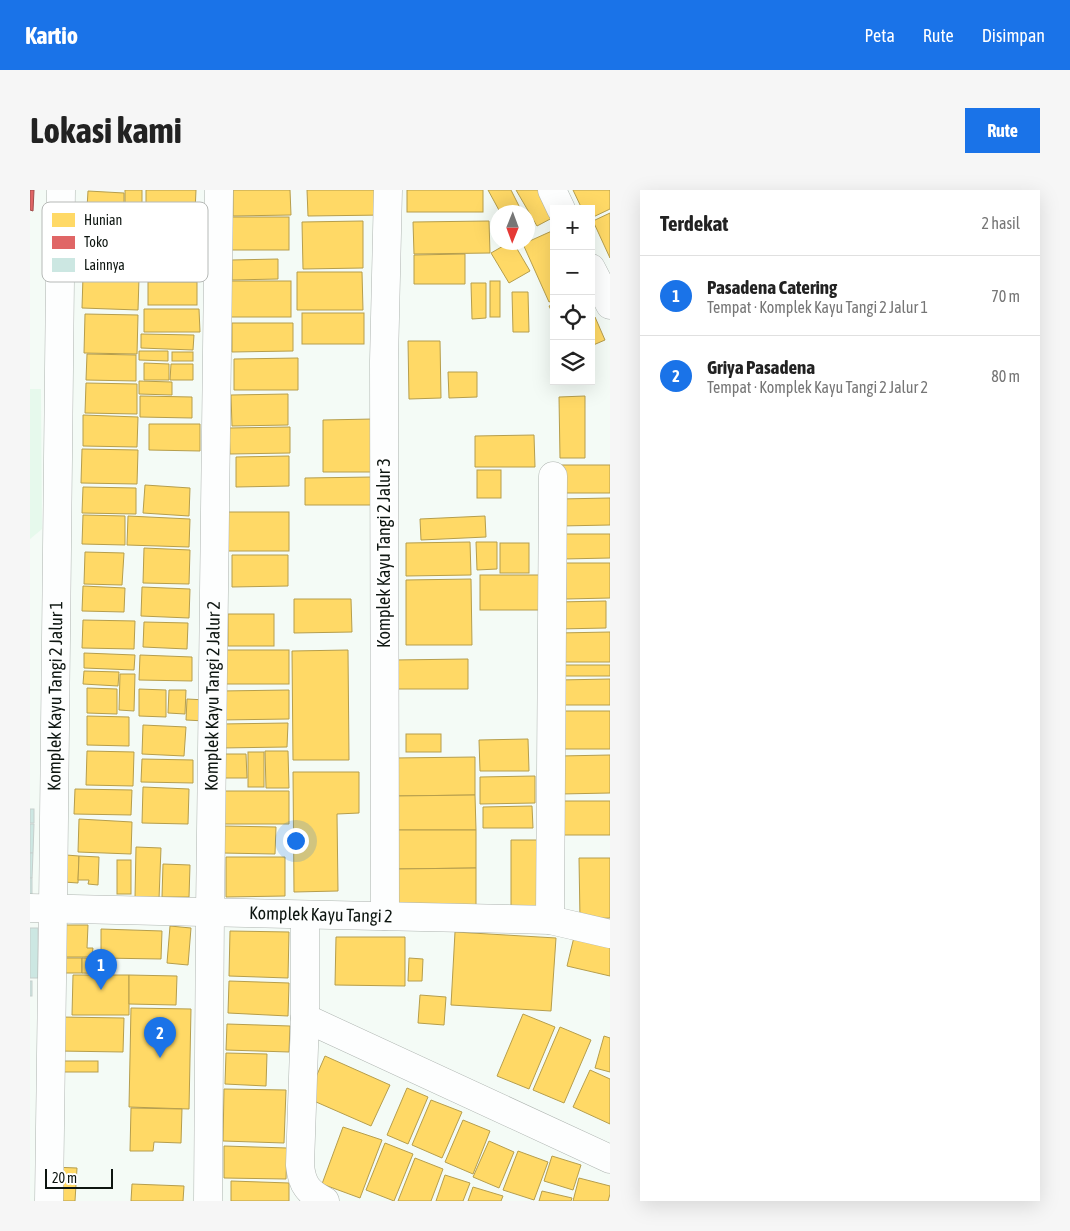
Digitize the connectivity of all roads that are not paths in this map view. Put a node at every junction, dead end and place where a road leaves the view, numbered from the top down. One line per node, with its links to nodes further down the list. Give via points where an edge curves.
1 (219, 190): 10 (street, Komplek Kayu Tangi 2 Jalur 2)
2 (388, 190): 12 (street, Komplek Kayu Tangi 2 Jalur 3, via 384,360)
3 (552, 190): 4 (street)
4 (559, 205)
5 (595, 276): 7 (street)
6 (59, 282): 9 (street, Komplek Kayu Tangi 2 Jalur 1)
7 (610, 305)
8 (553, 476): 13 (street)
9 (42, 908): 10 (street, Komplek Kayu Tangi 2); 17 (street, Komplek Kayu Tangi 2 Jalur 1)
10 (210, 912): 11 (street, Komplek Kayu Tangi 2); 18 (street, Komplek Kayu Tangi 2 Jalur 2)
11 (305, 915): 12 (street, Komplek Kayu Tangi 2); 15 (street)
12 (385, 916): 13 (street, Komplek Kayu Tangi 2)
13 (550, 920): 14 (street, Komplek Kayu Tangi 2)
14 (610, 934)
15 (305, 1018): 16 (street); 19 (street, via 301,1177 313,1194)
16 (610, 1160)
17 (49, 1201)
18 (208, 1201)
19 (325, 1201)

